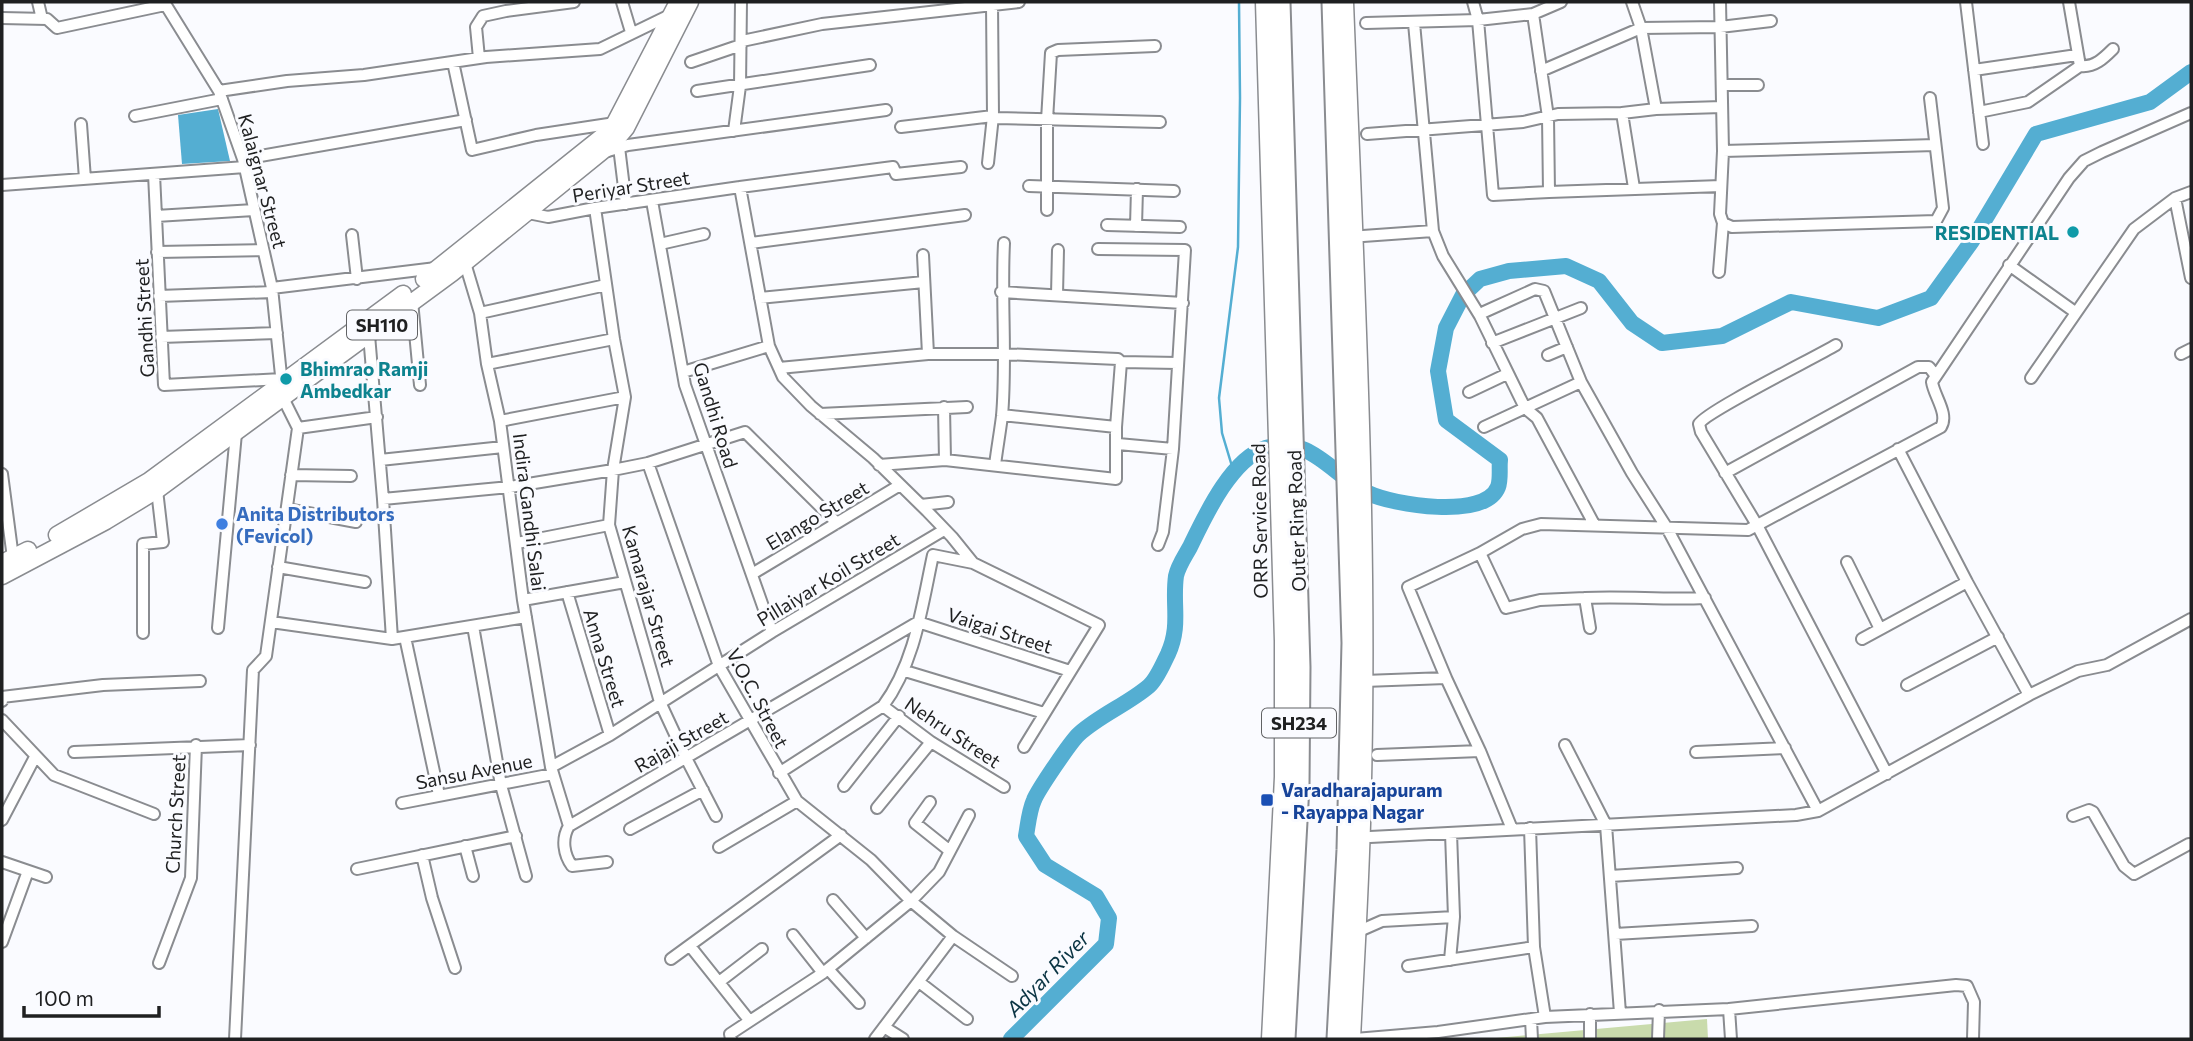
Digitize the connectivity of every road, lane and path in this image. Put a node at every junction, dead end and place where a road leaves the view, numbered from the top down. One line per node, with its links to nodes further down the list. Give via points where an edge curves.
1 (38, 2): 22 (street)
2 (574, 2): 33 (street, via 483,16 476,27)
3 (622, 2): 29 (street)
4 (690, 2): 69 (main road, SH110, via 626,128)
5 (741, 2): 30 (street)
6 (1019, 2): 18 (street)
7 (1264, 2): 164 (main road, ORR Service Road)
8 (1280, 2): 164 (highway, Outer Ring Road / SH234)
9 (1332, 2): 189 (highway, SH234, via 1346,457)
10 (1345, 2): 189 (main road, via 1361,472)
11 (1473, 2): 23 (street)
12 (1561, 2): 20 (street)
13 (1632, 2): 28 (street)
14 (1720, 2): 27 (street)
15 (1966, 2): 38 (street)
16 (2069, 2): 34 (street)
17 (165, 3): 22 (street, via 57,28); 44 (street, Kalaignar Street)
18 (992, 4): 30 (street, via 822,23); 53 (street)
19 (675, 8): 29 (street); 58 (main road, SH110)
20 (1533, 14): 23 (street); 39 (street)
21 (2, 18): 22 (street)
22 (42, 19)
23 (1478, 20): 26 (street); 60 (street)
24 (1771, 21): 27 (street)
25 (1366, 23): 26 (street)
26 (1414, 23): 62 (street)
27 (1720, 27): 28 (street); 42 (street)
28 (1641, 28): 39 (street); 47 (street)
29 (631, 32): 33 (street, via 600,49)
30 (742, 43): 36 (street); 41 (street)
31 (1155, 46): 56 (street, via 1051,53)
32 (2113, 48): 34 (street, via 2089,66)
33 (479, 58): 35 (street)
34 (2078, 60): 38 (street); 49 (street, via 2028,102)
35 (453, 62): 44 (street, via 288,81); 55 (street)
36 (691, 62)
37 (870, 65): 41 (street)
38 (1974, 70): 49 (street)
39 (1541, 71): 54 (street)
40 (1758, 85): 42 (street)
41 (740, 86): 43 (street); 63 (street)
42 (1722, 86): 46 (street)
43 (697, 91)
44 (221, 95): 52 (street); 70 (street, Kalaignar Street)
45 (1930, 98): 66 (street)
46 (1722, 107): 47 (street); 68 (street)
47 (1656, 109): 50 (street)
48 (886, 110): 63 (street)
49 (1979, 112): 65 (street)
50 (1622, 113): 54 (street); 80 (street)
51 (2191, 113): 111 (street, via 2084,161)
52 (135, 116)
53 (993, 116): 56 (street); 61 (street); 71 (street)
54 (1548, 117): 60 (street); 83 (street)
55 (466, 120): 58 (street, via 472,150); 70 (street)
56 (1047, 120): 57 (street); 77 (street)
57 (1160, 122)
58 (615, 123): 89 (main road, SH110)
59 (81, 124): 74 (street)
60 (1486, 125): 62 (street); 83 (street, via 1493,195)
61 (901, 127)
62 (1425, 130): 64 (street); 98 (street)
63 (734, 131): 67 (street)
64 (1367, 134)
65 (1983, 144)
66 (1935, 145): 68 (street); 94 (street, via 1943,208 1937,221)
67 (619, 147): 69 (street); 87 (street)
68 (1723, 151): 78 (street)
69 (601, 153): 89 (main road, SH110)
70 (244, 163): 73 (street); 90 (street, Kalaignar Street)
71 (988, 163)
72 (961, 167): 79 (street, Periyar Street, via 896,174 893,167)
73 (154, 174): 74 (street); 93 (street, Gandhi Street)
74 (85, 179): 75 (street)
75 (2, 185)
76 (1029, 186): 77 (street)
77 (1048, 186): 81 (street); 91 (street)
78 (1721, 186): 80 (street); 94 (street)
79 (740, 187): 86 (street, Periyar Street); 102 (street)
80 (1634, 188): 83 (street)
81 (1137, 189): 82 (street); 96 (street)
82 (1174, 191)
83 (1549, 192)
84 (2191, 192): 85 (street)
85 (2175, 198): 114 (street); 127 (street, via 2134,229)
86 (652, 201): 87 (street, Periyar Street); 104 (street, Gandhi Road)
87 (626, 204): 88 (street, Periyar Street)
88 (595, 208): 89 (street, Periyar Street, via 548,217); 117 (street, Kamarajar Street)
89 (523, 209): 110 (main road, SH110)
90 (254, 210): 93 (street); 106 (street, Kalaignar Street)
91 (1047, 210)
92 (965, 215): 102 (street)
93 (156, 216): 108 (street, Gandhi Street)
94 (1723, 223): 113 (street)
95 (1107, 225): 96 (street)
96 (1136, 226): 97 (street)
97 (1180, 228)
98 (1433, 232): 101 (street); 126 (street)
99 (352, 234): 115 (street)
100 (704, 234): 104 (street)
101 (1363, 236)
102 (751, 243): 122 (street)
103 (1004, 243): 119 (street)
104 (660, 244): 145 (street, Gandhi Road)
105 (1098, 249): 124 (street, via 1185,250)
106 (263, 250): 108 (street); 118 (street, Kalaignar Street)
107 (1058, 250): 120 (street)
108 (157, 253): 121 (street, Gandhi Street)
109 (923, 255): 116 (street)
110 (462, 257): 112 (main road, SH110); 123 (main road, SH110); 128 (street, Indira Gandhi Salai)
111 (2009, 265): 127 (street); 147 (street)
112 (440, 268): 115 (street); 151 (main road, SH110)
113 (1719, 272)
114 (2191, 278)
115 (357, 279): 118 (street)
116 (924, 282): 122 (street); 138 (street)
117 (606, 285): 128 (street); 133 (street, Kamarajar Street)
118 (272, 290): 121 (street); 130 (street, Kalaignar Street)
119 (1001, 292): 120 (street); 139 (street)
120 (1057, 295): 124 (street)
121 (159, 296): 132 (street, Gandhi Street)
122 (760, 298): 136 (street)
123 (412, 301): 131 (main road, SH110); 150 (street)
124 (1182, 303): 142 (street)
125 (1581, 308): 129 (street)
126 (1480, 312): 129 (street, via 1539,289); 134 (street)
127 (2075, 312): 148 (street)
128 (480, 313): 143 (street, Indira Gandhi Salai)
129 (1556, 317): 134 (street); 137 (street)
130 (277, 332): 132 (street); 151 (street, Kalaignar Street)
131 (369, 335): 151 (main road, SH110); 159 (street)
132 (161, 337): 151 (street, Gandhi Street, via 164,385)
133 (614, 339): 143 (street); 153 (street, Kamarajar Street)
134 (1492, 343): 146 (street)
135 (1836, 345): 178 (street, via 1702,419 1701,432)
136 (769, 346): 144 (street); 145 (street)
137 (1567, 347): 140 (street); 149 (street)
138 (928, 354): 139 (street); 144 (street)
139 (1003, 354): 141 (street); 158 (street)
140 (1548, 355)
141 (1121, 362): 142 (street); 161 (street)
142 (1178, 363): 169 (street)
143 (487, 364): 160 (street, Indira Gandhi Salai)
144 (779, 368): 157 (street)
145 (683, 372): 167 (street, Gandhi Road)
146 (1507, 374): 152 (street); 156 (street)
147 (1936, 376): 170 (street, via 1932,382 1944,423); 178 (street, via 1929,367 1918,367)
148 (2031, 378)
149 (1581, 382): 156 (street); 195 (street)
150 (421, 385)
151 (283, 387): 163 (street); 165 (main road, SH110); 200 (main road, SH110, via 100,512)
152 (1469, 392)
153 (625, 397): 160 (street); 177 (street, Kamarajar Street)
154 (944, 407): 155 (street); 157 (street); 172 (street)
155 (967, 407)
156 (1525, 408): 162 (street); 192 (street, via 1537,418)
157 (820, 414): 175 (street)
158 (1002, 415): 161 (street); 176 (street)
159 (377, 417): 163 (street); 171 (street)
160 (500, 421): 168 (street, Indira Gandhi Salai)
161 (1116, 427): 166 (street)
162 (1483, 427)
163 (298, 428): 180 (street)
164 (1285, 428): 174 (highway, Outer Ring Road / SH234)
165 (236, 433): 184 (main road, SH110); 218 (street)
166 (1118, 444): 169 (street); 176 (street, via 1116,480)
167 (705, 446): 173 (street); 191 (street, via 739,432 749,433); 204 (street, Gandhi Road)
168 (503, 447): 171 (street); 183 (street, Indira Gandhi Salai)
169 (1173, 449): 198 (street)
170 (1898, 449): 194 (street); 208 (street)
171 (380, 460): 185 (street)
172 (944, 460): 175 (street); 176 (street)
173 (648, 463): 177 (street); 227 (street, V.O.C. Street)
174 (1286, 464): 324 (highway, Outer Ring Road / SH234, via 1295,504 1300,644 1299,785); 336 (main road, ORR Service Road, via 1283,750)
175 (879, 465): 182 (street)
176 (995, 465)
177 (613, 470): 183 (street); 193 (street, Kamarajar Street)
178 (1725, 473): 194 (street)
179 (2, 474): 200 (street)
180 (291, 475): 181 (street); 188 (street)
181 (351, 475)
182 (900, 485): 187 (street); 191 (street, Elango Street)
183 (510, 487): 185 (street); 197 (street, Indira Gandhi Salai)
184 (157, 491): 205 (main road, SH110); 222 (street, via 163,542 143,544)
185 (383, 499): 225 (street)
186 (948, 502): 187 (street)
187 (921, 505): 196 (street)
188 (286, 509): 190 (street); 203 (street)
189 (1355, 511): 232 (main road); 305 (highway, SH234, via 1349,535)
190 (356, 522)
191 (837, 523): 204 (street, Elango Street)
192 (1594, 524): 195 (street); 199 (street, via 1541,524 1522,529)
193 (609, 525): 197 (street); 207 (street, Kamarajar Street)
194 (1757, 525): 195 (street, via 1748,530); 257 (street)
195 (1667, 528): 211 (street)
196 (944, 530): 202 (street); 221 (street, Pillaiyar Koil Street)
197 (517, 542): 212 (street, Indira Gandhi Salai)
198 (1158, 545)
199 (1480, 553): 210 (street, via 1506,608 1555,598); 230 (street, via 1408,587)
200 (7, 560)
201 (1847, 562): 220 (street)
202 (973, 563): 216 (street, via 933,555); 229 (street, via 1099,625)
203 (278, 567): 206 (street); 215 (street)
204 (752, 574): 221 (street, Gandhi Road)
205 (2, 576)
206 (365, 582)
207 (625, 582): 209 (street); 236 (street, Kamarajar Street)
208 (1967, 582): 220 (street); 224 (street)
209 (567, 592): 212 (street); 242 (street, Anna Street)
210 (1585, 598): 211 (street); 219 (street)
211 (1704, 598): 248 (street)
212 (523, 600): 213 (street, Indira Gandhi Salai)
213 (526, 617): 217 (street); 255 (street, Indira Gandhi Salai)
214 (2191, 618): 234 (street, via 2107,665 2078,671)
215 (271, 622): 225 (street); 245 (street, via 266,656 253,670)
216 (918, 622): 228 (street); 229 (street, Vaigai Street); 241 (street, Rajaji Street)
217 (473, 626): 223 (street); 258 (street)
218 (218, 628)
219 (1590, 628)
220 (1881, 629): 226 (street)
221 (772, 632): 227 (street, Pillaiyar Koil Street)
222 (143, 633)
223 (405, 637): 225 (street); 262 (street)
224 (1998, 637): 233 (street); 234 (street)
225 (392, 639)
226 (1861, 639)
227 (719, 666): 236 (street, Pillaiyar Koil Street); 241 (street, V.O.C. Street)
228 (905, 671): 237 (street); 238 (street)
229 (1070, 671): 238 (street)
230 (1446, 678): 232 (street); 249 (street)
231 (200, 681): 235 (street, via 103,685 2,696)
232 (1364, 681): 252 (main road)
233 (1907, 685)
234 (2029, 695): 257 (street)
235 (2, 701)
236 (660, 702): 242 (street, Pillaiyar Koil Street); 254 (street, Kamarajar Street)
237 (883, 706): 239 (street, Nehru Street); 256 (street)
238 (1044, 713): 247 (street)
239 (899, 716): 243 (street, Nehru Street); 259 (street)
240 (2, 720): 253 (street)
241 (750, 722): 254 (street, Rajaji Street); 256 (street, V.O.C. Street)
242 (610, 735): 255 (street, Pillaiyar Koil Street)
243 (931, 742): 260 (street, Nehru Street); 266 (street)
244 (196, 745): 245 (street, Church Street); 250 (street, Church Street); 312 (street, Church Street, via 191,878)
245 (250, 745): 333 (street)
246 (1565, 745): 273 (street)
247 (1024, 747)
248 (1786, 748): 251 (street); 267 (street)
249 (1480, 751): 252 (street); 277 (street)
250 (74, 752)
251 (1696, 752)
252 (1370, 754): 281 (main road); 296 (main road)
253 (35, 757): 268 (street, via 54,775); 272 (street)
254 (685, 758): 261 (street, Kamarajar Street); 274 (street, Rajaji Street)
255 (552, 770): 258 (street, Sansu Avenue); 274 (street, Indira Gandhi Salai)
256 (779, 773): 263 (street, V.O.C. Street)
257 (1887, 774): 267 (street)
258 (501, 785): 262 (street, Sansu Avenue); 280 (street)
259 (844, 786)
260 (1004, 787)
261 (703, 790): 270 (street, Kamarajar Street); 276 (street)
262 (439, 795): 265 (street, Sansu Avenue)
263 (797, 801): 279 (street, V.O.C. Street); 284 (street)
264 (930, 802): 285 (street, via 915,823)
265 (402, 803)
266 (877, 808)
267 (1818, 811): 273 (street)
268 (154, 814)
269 (969, 814): 285 (street)
270 (716, 816)
271 (2073, 816): 282 (street, via 2093,812 2124,866 2134,874)
272 (2, 820)
273 (1606, 825): 275 (street); 294 (street)
274 (569, 826): 288 (street, Indira Gandhi Salai, via 563,841 572,866)
275 (1530, 828): 277 (street); 308 (street)
276 (631, 829)
277 (1511, 829): 278 (street)
278 (1451, 833): 281 (street); 299 (street)
279 (841, 835): 298 (street, V.O.C. Street); 307 (street)
280 (516, 836): 283 (street); 293 (street)
281 (1370, 836): 296 (main road)
282 (2189, 844)
283 (465, 846): 286 (street); 292 (street)
284 (719, 847)
285 (950, 851): 298 (street, via 939,872)
286 (422, 855): 290 (street); 314 (street)
287 (2, 862): 291 (street)
288 (607, 862)
289 (1737, 868): 294 (street)
290 (357, 869)
291 (28, 871): 295 (street); 306 (street)
292 (473, 876)
293 (526, 876)
294 (1610, 876): 301 (street)
295 (46, 877)
296 (1359, 886): 305 (main road)
297 (833, 900): 304 (street)
298 (911, 901): 303 (street, V.O.C. Street); 304 (street)
299 (1454, 917): 305 (street, via 1382,921); 311 (street)
300 (1752, 926): 301 (street)
301 (1615, 934): 322 (street)
302 (793, 935): 315 (street)
303 (953, 936): 316 (street, V.O.C. Street); 318 (street)
304 (866, 937): 315 (street)
305 (1350, 938): 339 (highway, SH234); 340 (main road)
306 (2, 942)
307 (690, 946): 310 (street); 317 (street)
308 (1534, 947): 311 (street); 325 (street)
309 (762, 949): 317 (street)
310 (671, 959)
311 (1450, 960): 313 (street)
312 (159, 963)
313 (1408, 966)
314 (454, 968)
315 (826, 971): 319 (street); 328 (street)
316 (1012, 976)
317 (719, 982): 328 (street)
318 (919, 982): 326 (street); 329 (street)
319 (859, 1003)
320 (1729, 1009): 321 (street); 345 (street); 346 (street, via 1967,986 1974,1002)
321 (1658, 1010): 322 (street); 344 (street)
322 (1620, 1013): 323 (street)
323 (1590, 1014): 325 (street); 343 (street)
324 (1287, 1015): 337 (highway); 338 (highway, Outer Ring Road / SH234)
325 (1545, 1017): 327 (street)
326 (967, 1019)
327 (1531, 1019): 330 (street); 342 (street)
328 (749, 1020): 332 (street)
329 (884, 1027): 334 (street); 335 (street)
330 (1464, 1027): 331 (street); 341 (street)
331 (1437, 1036): 340 (street)
332 (731, 1037)
333 (235, 1039)
334 (875, 1039)
335 (903, 1039)
336 (1270, 1039)
337 (1279, 1039)
338 (1285, 1039)
339 (1337, 1039)
340 (1354, 1039)
341 (1463, 1039)
342 (1532, 1039)
343 (1590, 1039)
344 (1658, 1039)
345 (1731, 1039)
346 (1973, 1039)

